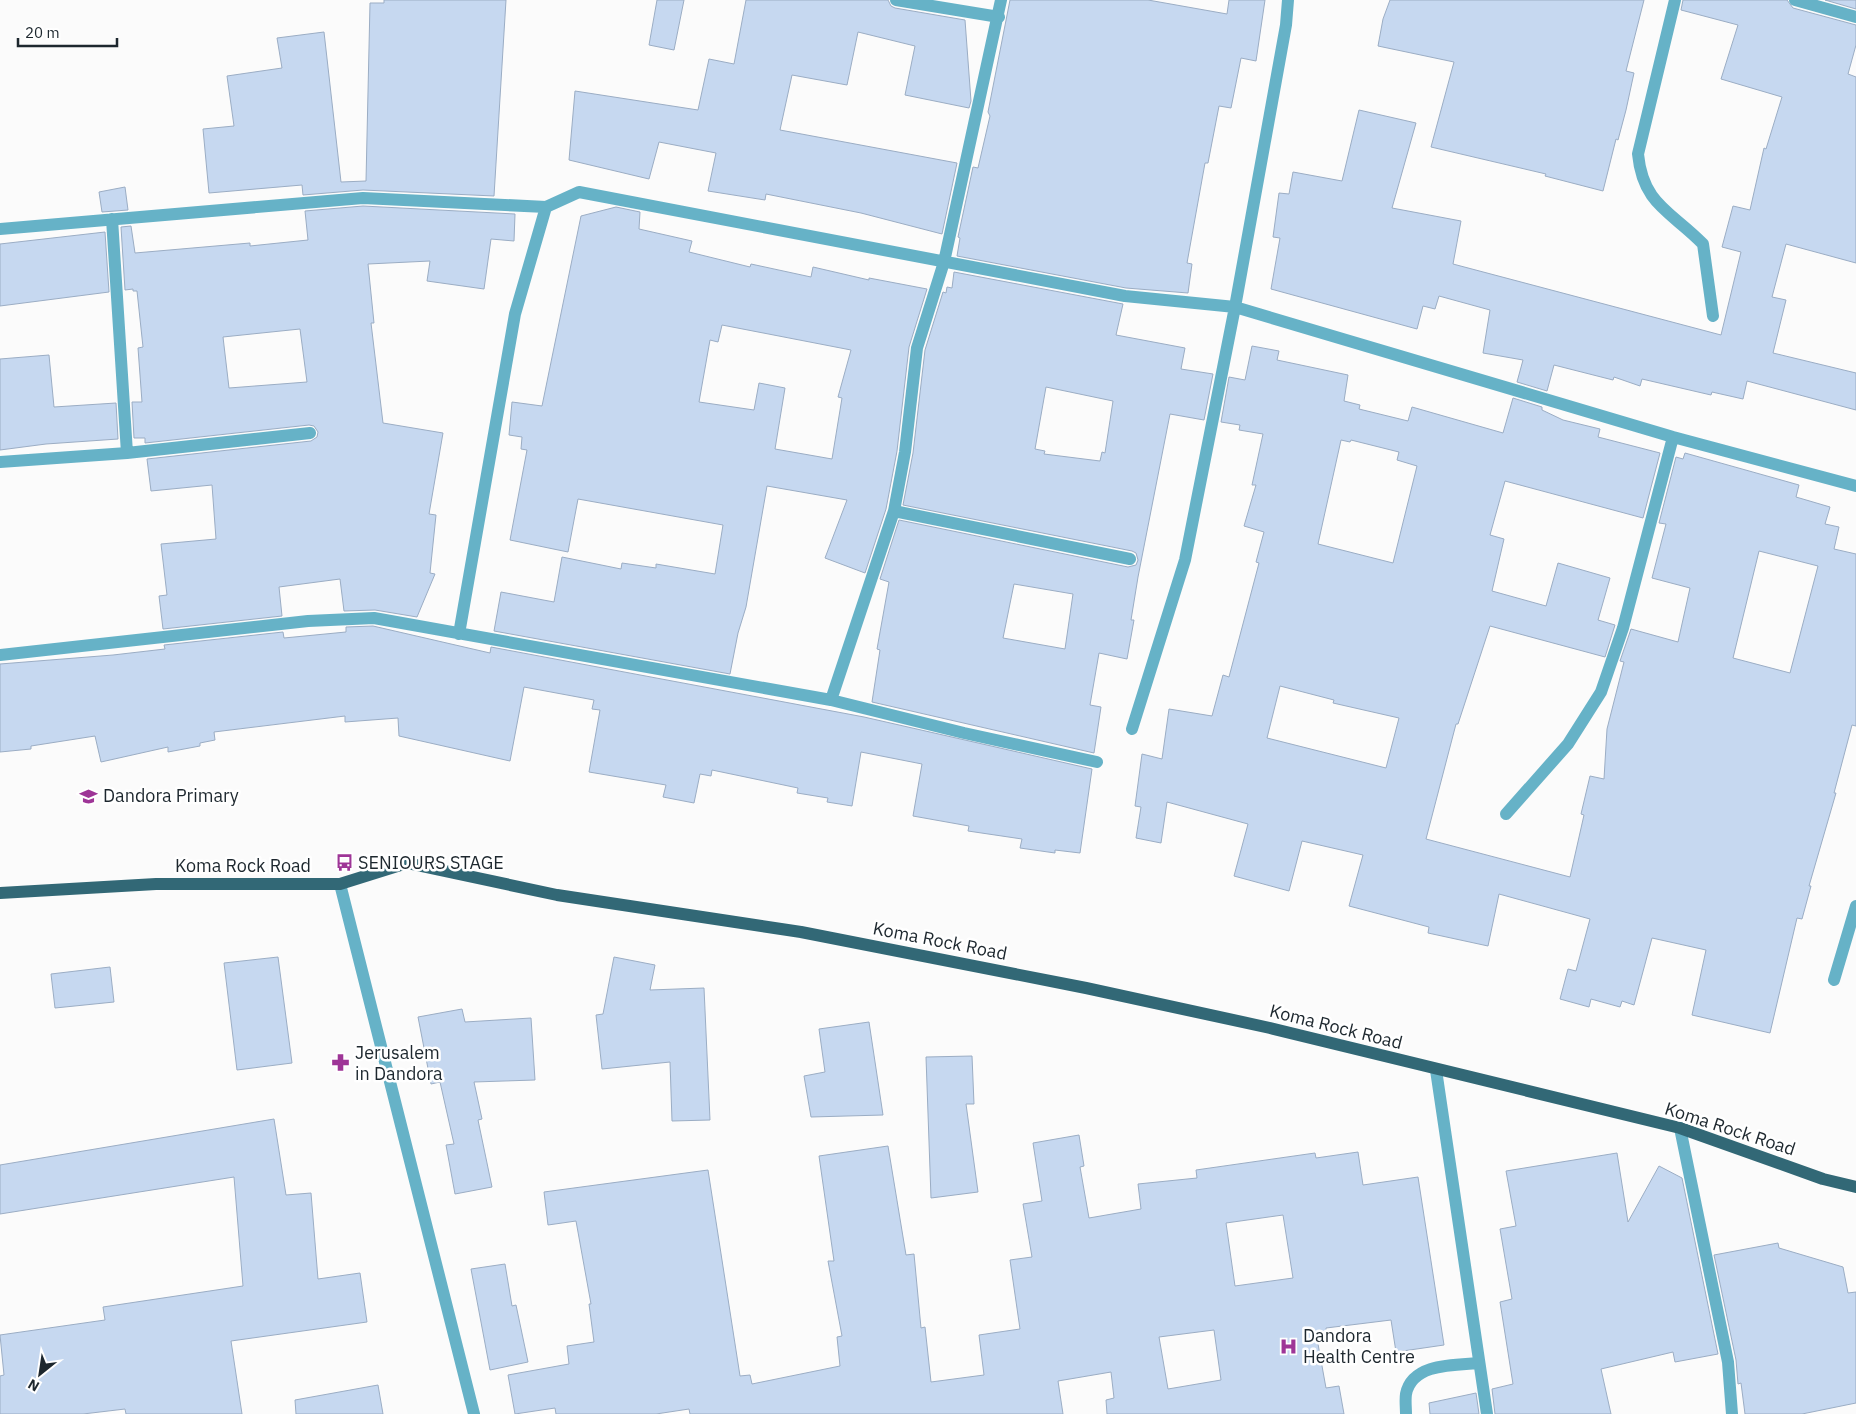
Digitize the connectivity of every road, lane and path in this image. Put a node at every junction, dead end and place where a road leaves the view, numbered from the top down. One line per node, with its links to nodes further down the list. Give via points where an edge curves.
1 (896, 0): 7 (street)
2 (1001, 0): 7 (street)
3 (1288, 0): 12 (street)
4 (1675, 0): 13 (street, via 1638,154 1640,174 1660,207 1703,244)
5 (1795, 0): 6 (street)
6 (1856, 16)
7 (999, 17): 11 (street)
8 (546, 207): 9 (street, via 363,198); 11 (street, via 579,192); 21 (street, via 516,314)
9 (112, 219): 10 (street); 16 (street)
10 (0, 229)
11 (944, 262): 12 (street, via 1125,296); 19 (street, via 917,348 906,452)
12 (1235, 306): 15 (street); 24 (street, via 1185,560)
13 (1712, 316)
14 (310, 433): 16 (street)
15 (1673, 437): 18 (street); 26 (street, via 1623,628 1601,692 1568,744)
16 (127, 453): 17 (street)
17 (0, 462)
18 (1856, 486)
19 (894, 511): 20 (street); 23 (street)
20 (1130, 558)
21 (459, 634): 22 (street, via 374,618 308,621); 23 (street)
22 (0, 656)
23 (831, 700): 25 (street)
24 (1132, 729)
25 (1098, 762)
26 (1506, 814)
27 (340, 884): 28 (main road, Koma Rock Road, via 156,884); 31 (main road, Koma Rock Road, via 407,863 557,895 801,932 1086,988 1270,1028); 35 (street)
28 (0, 893)
29 (1856, 906): 30 (street)
30 (1834, 980)
31 (1436, 1070): 32 (main road, Koma Rock Road); 34 (street)
32 (1680, 1128): 33 (main road, Koma Rock Road); 38 (street, via 1728,1362)
33 (1856, 1187)
34 (1480, 1363): 36 (street, via 1434,1367 1417,1376 1406,1393); 37 (street)
35 (474, 1414)
36 (1406, 1414)
37 (1487, 1414)
38 (1732, 1414)

